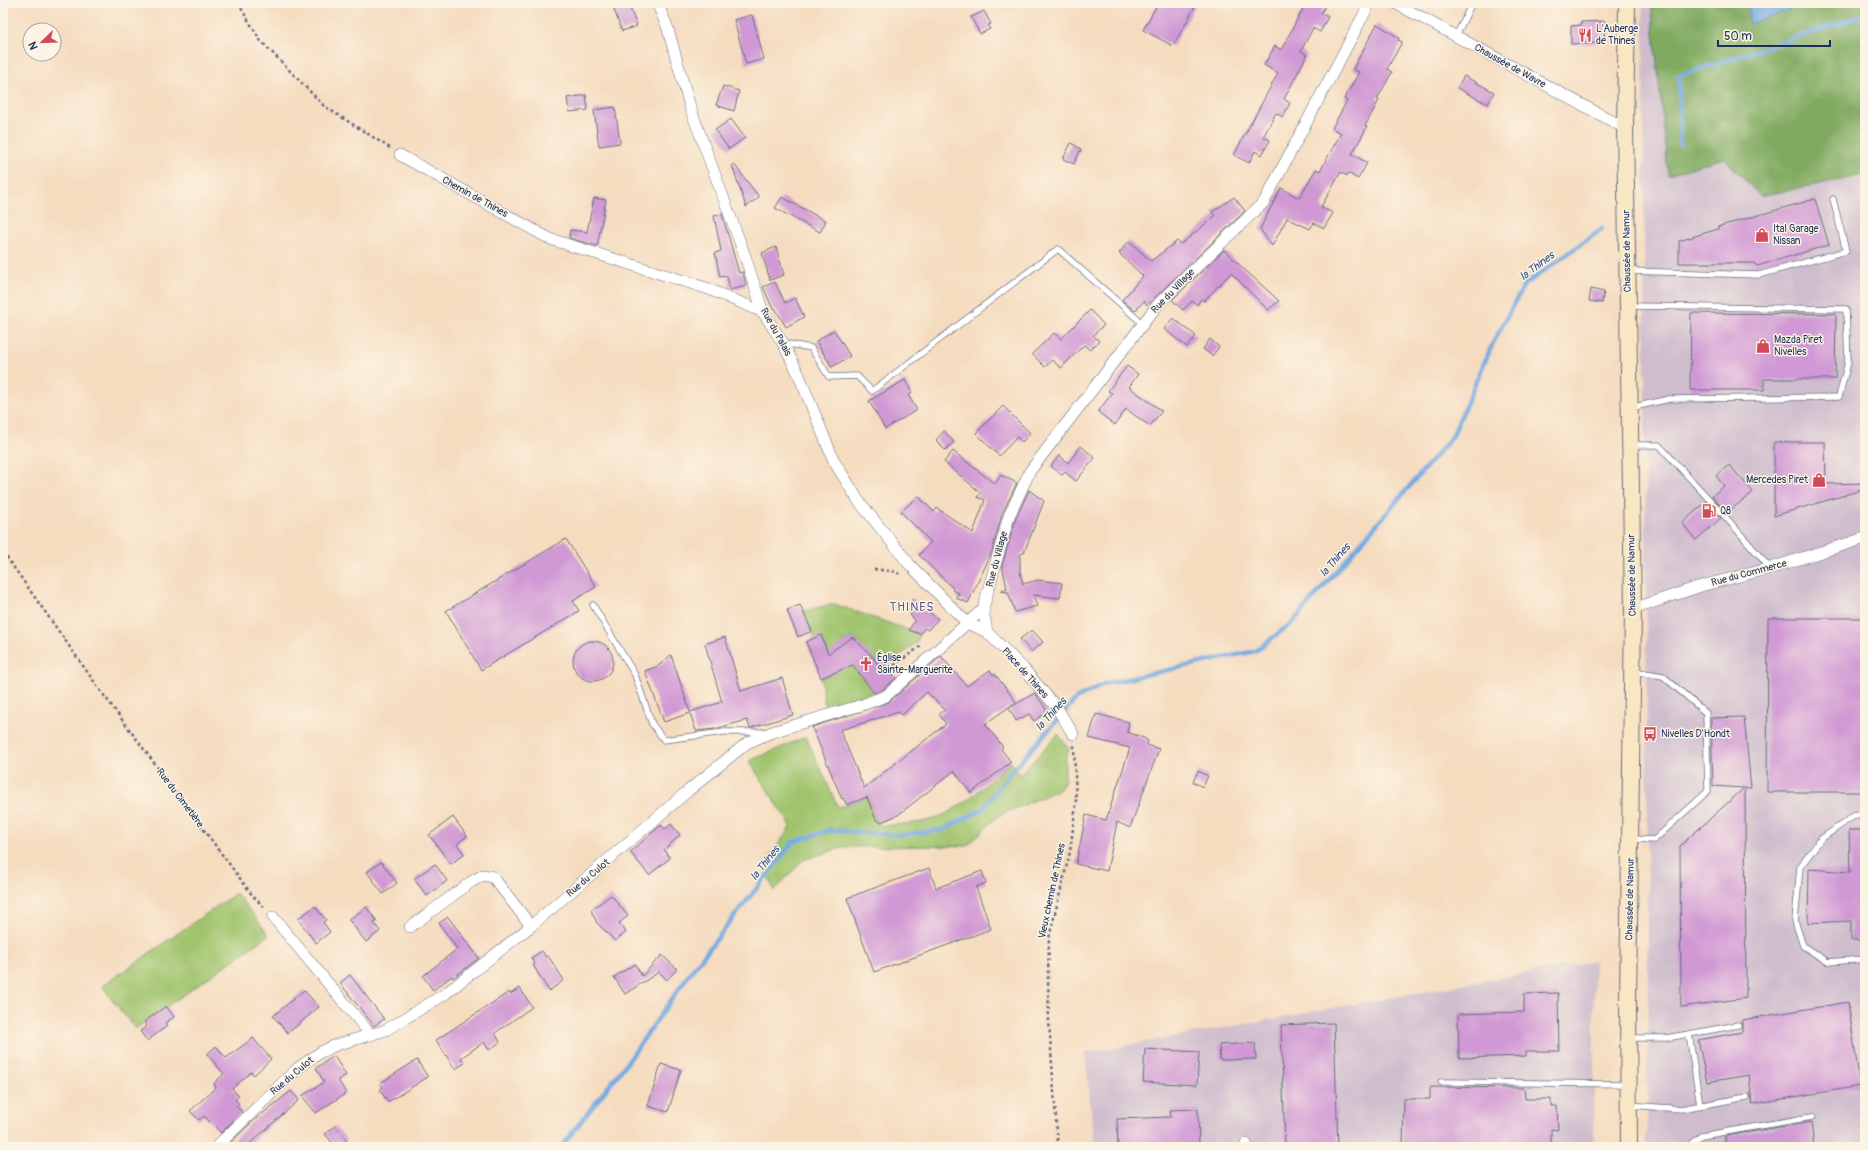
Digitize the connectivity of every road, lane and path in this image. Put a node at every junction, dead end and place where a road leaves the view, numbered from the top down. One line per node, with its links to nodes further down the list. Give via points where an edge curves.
1 (238, 3): 9 (path, via 260,40 324,106)
2 (657, 3): 13 (street, Rue du Palais, via 667,26 691,110)
3 (1370, 3): 14 (street, Rue du Village, via 1264,202 1159,303)
4 (1395, 3): 7 (street, Chaussée de Wavre)
5 (1472, 3): 7 (lane)
6 (1627, 3): 8 (main road, Chaussée de Namur)
7 (1456, 36): 8 (street, Chaussée de Wavre)
8 (1625, 128): 11 (main road, Chaussée de Namur)
9 (400, 155): 13 (street, Chemin de Thines, via 550,239 706,288)
10 (1833, 199): 11 (lane, via 1846,251 1759,275)
11 (1627, 271): 12 (main road, Chaussée de Namur)
12 (1628, 306): 16 (main road, Chaussée de Namur); 16 (lane, via 1846,309 1848,362 1839,397 1670,399)
13 (763, 312): 15 (street, Rue du Palais)
14 (1143, 324): 15 (lane, via 1058,250 872,391 857,376 829,377 812,348); 24 (street, Rue du Village, via 1030,471 1009,516)
15 (783, 343): 26 (street, Rue du Palais, via 834,461 858,500 910,565)
16 (1630, 408): 17 (main road, Chaussée de Namur)
17 (1630, 444): 20 (lane, via 1659,445); 25 (main road, Chaussée de Namur)
18 (1865, 538): 20 (street, Rue du Commerce)
19 (3, 552): 35 (path, Rue du Cimetière, via 100,690 254,896)
20 (1771, 568): 25 (street, Rue du Commerce, via 1701,586)
21 (874, 569): 22 (path, via 897,572)
22 (902, 577)
23 (593, 605): 31 (lane, via 635,675 652,724 664,740 724,732)
24 (983, 609): 26 (street); 27 (street, Rue du Village)
25 (1633, 609): 30 (main road, Chaussée de Namur)
26 (967, 623): 27 (street, Place de Thines); 31 (street, Rue du Culot, via 886,696)
27 (987, 632): 32 (street, Place de Thines, via 1023,668 1057,708)
28 (925, 642): 29 (path)
29 (889, 669)
30 (1632, 671): 34 (main road, Chaussée de Namur); 34 (lane, via 1663,676 1706,713 1708,791 1654,840)
31 (772, 732): 36 (street, Rue du Culot, via 747,743)
32 (1073, 734): 50 (path, Vieux chemin de Thines, via 1076,804 1070,852 1049,938 1049,1022)
33 (1865, 814): 38 (lane, via 1855,815 1821,839 1800,867 1795,921 1803,946 1828,962)
34 (1630, 839): 42 (main road, Chaussée de Namur)
35 (273, 917): 40 (street)
36 (531, 926): 37 (street, via 493,877 483,875); 40 (street, Rue du Culot, via 445,994 386,1030)
37 (410, 927)
38 (1865, 959)
39 (1738, 1025): 41 (lane)
40 (370, 1034): 49 (street, Rue du Culot, via 321,1052 304,1064)
41 (1689, 1034): 42 (lane, via 1666,1038); 47 (lane)
42 (1629, 1038): 44 (main road, Chaussée de Namur)
43 (1441, 1082): 44 (lane)
44 (1629, 1084): 46 (main road, Chaussée de Namur)
45 (1746, 1098): 47 (lane)
46 (1629, 1104): 47 (lane, via 1681,1109); 51 (main road, Chaussée de Namur)
47 (1700, 1105)
48 (1812, 1117): 52 (lane, via 1701,1136)
49 (216, 1147)
50 (1058, 1147)
51 (1629, 1147)
52 (1687, 1147)

